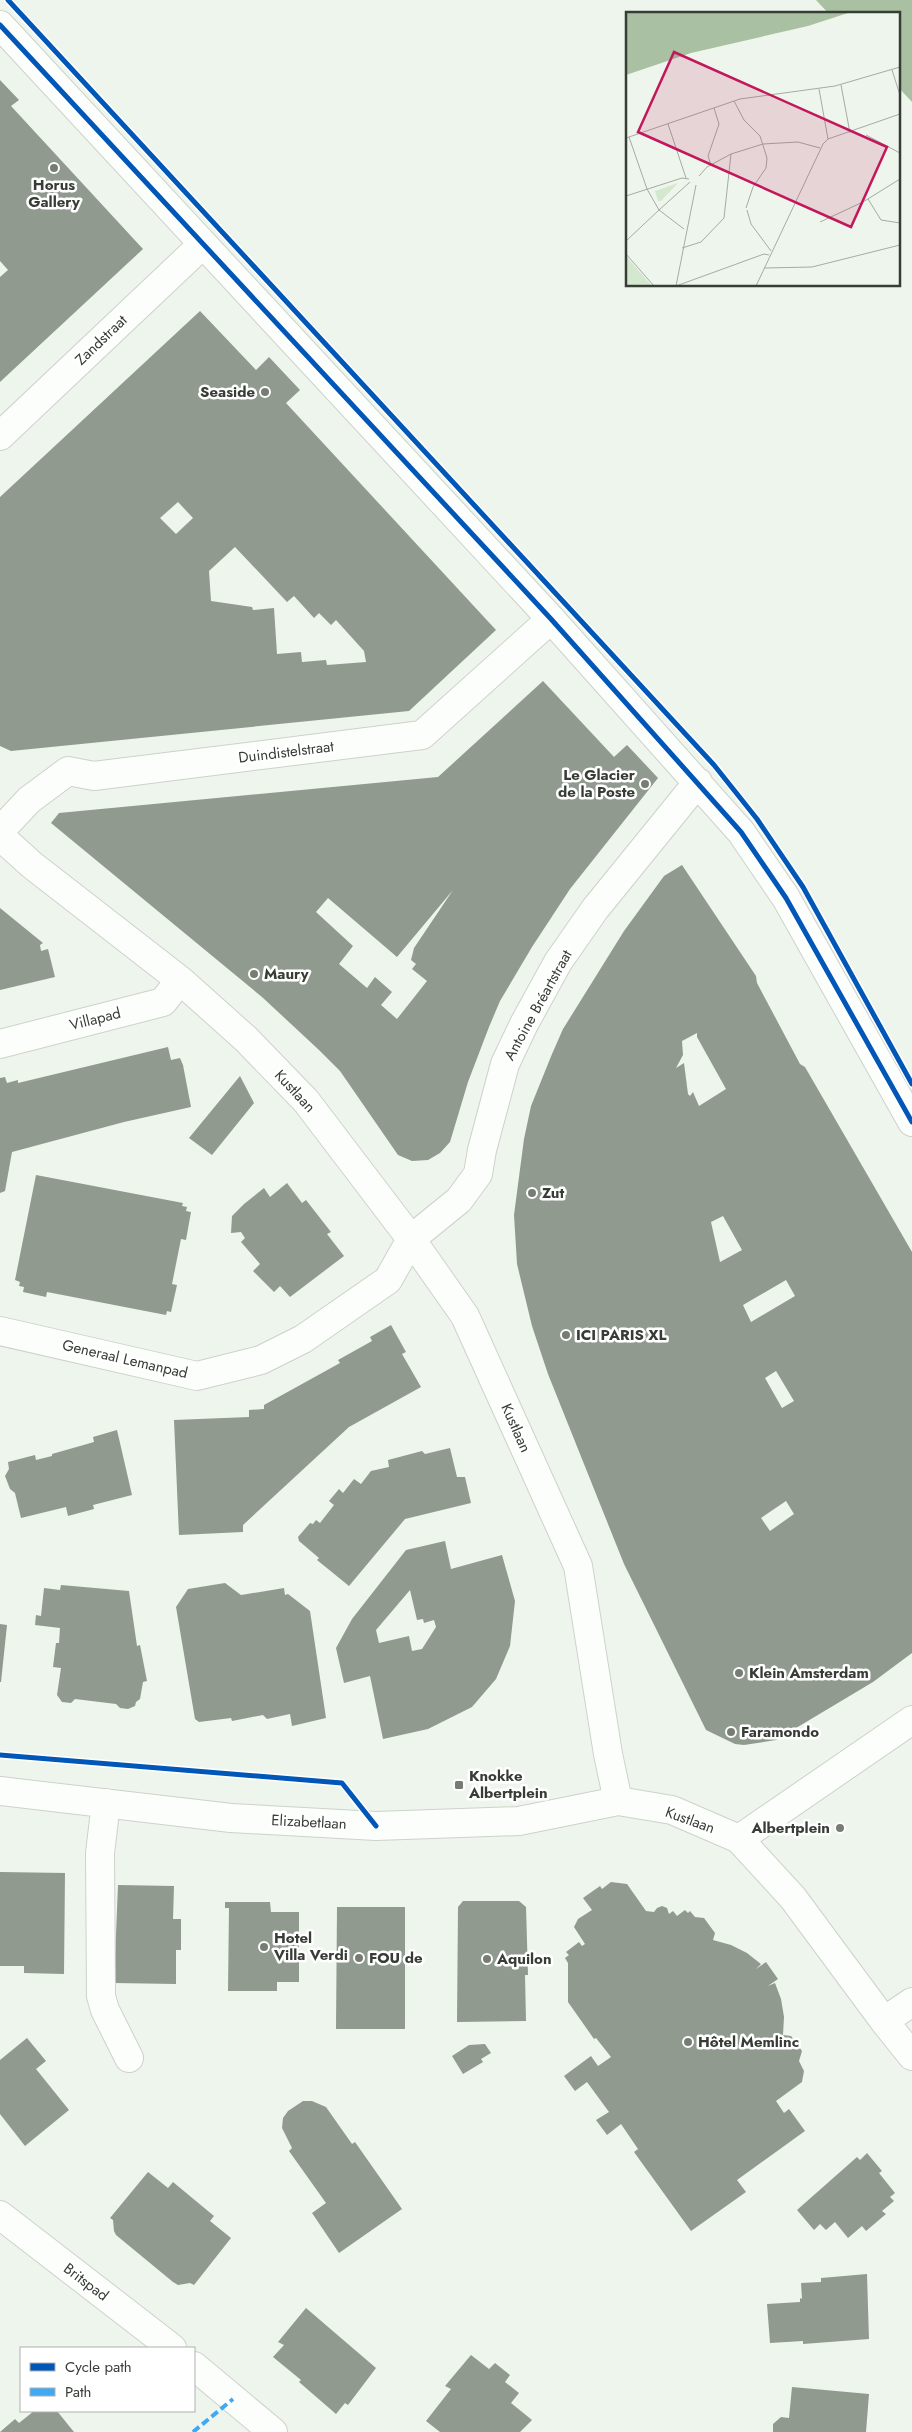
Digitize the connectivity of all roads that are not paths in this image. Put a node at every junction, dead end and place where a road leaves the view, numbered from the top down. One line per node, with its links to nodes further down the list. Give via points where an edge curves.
1 (0, 25): 2 (street)
2 (203, 244): 3 (street, Zandstraat); 4 (street)
3 (0, 436)
4 (551, 619): 5 (street); 6 (street, Duindistelstraat, via 422,735 94,776 68,771 29,800)
5 (698, 782): 10 (street, via 741,832 786,898); 11 (street, Antoine Bréartstraat, via 595,909 558,962 505,1064 478,1174 459,1200)
6 (0, 831)
7 (0, 836): 8 (street, Kustlaan)
8 (180, 980): 9 (street, Villapad, via 164,1002); 11 (street, Kustlaan, via 246,1039 306,1101)
9 (0, 1044)
10 (912, 1122)
11 (411, 1239): 12 (street, Generaal Lemanpad, via 388,1280 303,1339 261,1360 197,1376); 15 (street, Kustlaan, via 465,1316 578,1566)
12 (0, 1331)
13 (912, 1720): 17 (street)
14 (0, 1791): 16 (street, Elizabetlaan)
15 (618, 1801): 16 (street, Elizabetlaan, via 519,1821 376,1826 232,1818); 17 (street, Kustlaan, via 672,1810)
16 (106, 1803): 21 (street, via 100,1853 101,1996)
17 (739, 1839): 19 (street, Kustlaan, via 792,1898)
18 (912, 2002): 19 (street)
19 (884, 2021): 20 (street, Kustlaan)
20 (912, 2056)
21 (129, 2058)
22 (0, 2215): 23 (street, Britspad)
23 (171, 2347)
24 (195, 2367): 25 (street)
25 (273, 2432)

